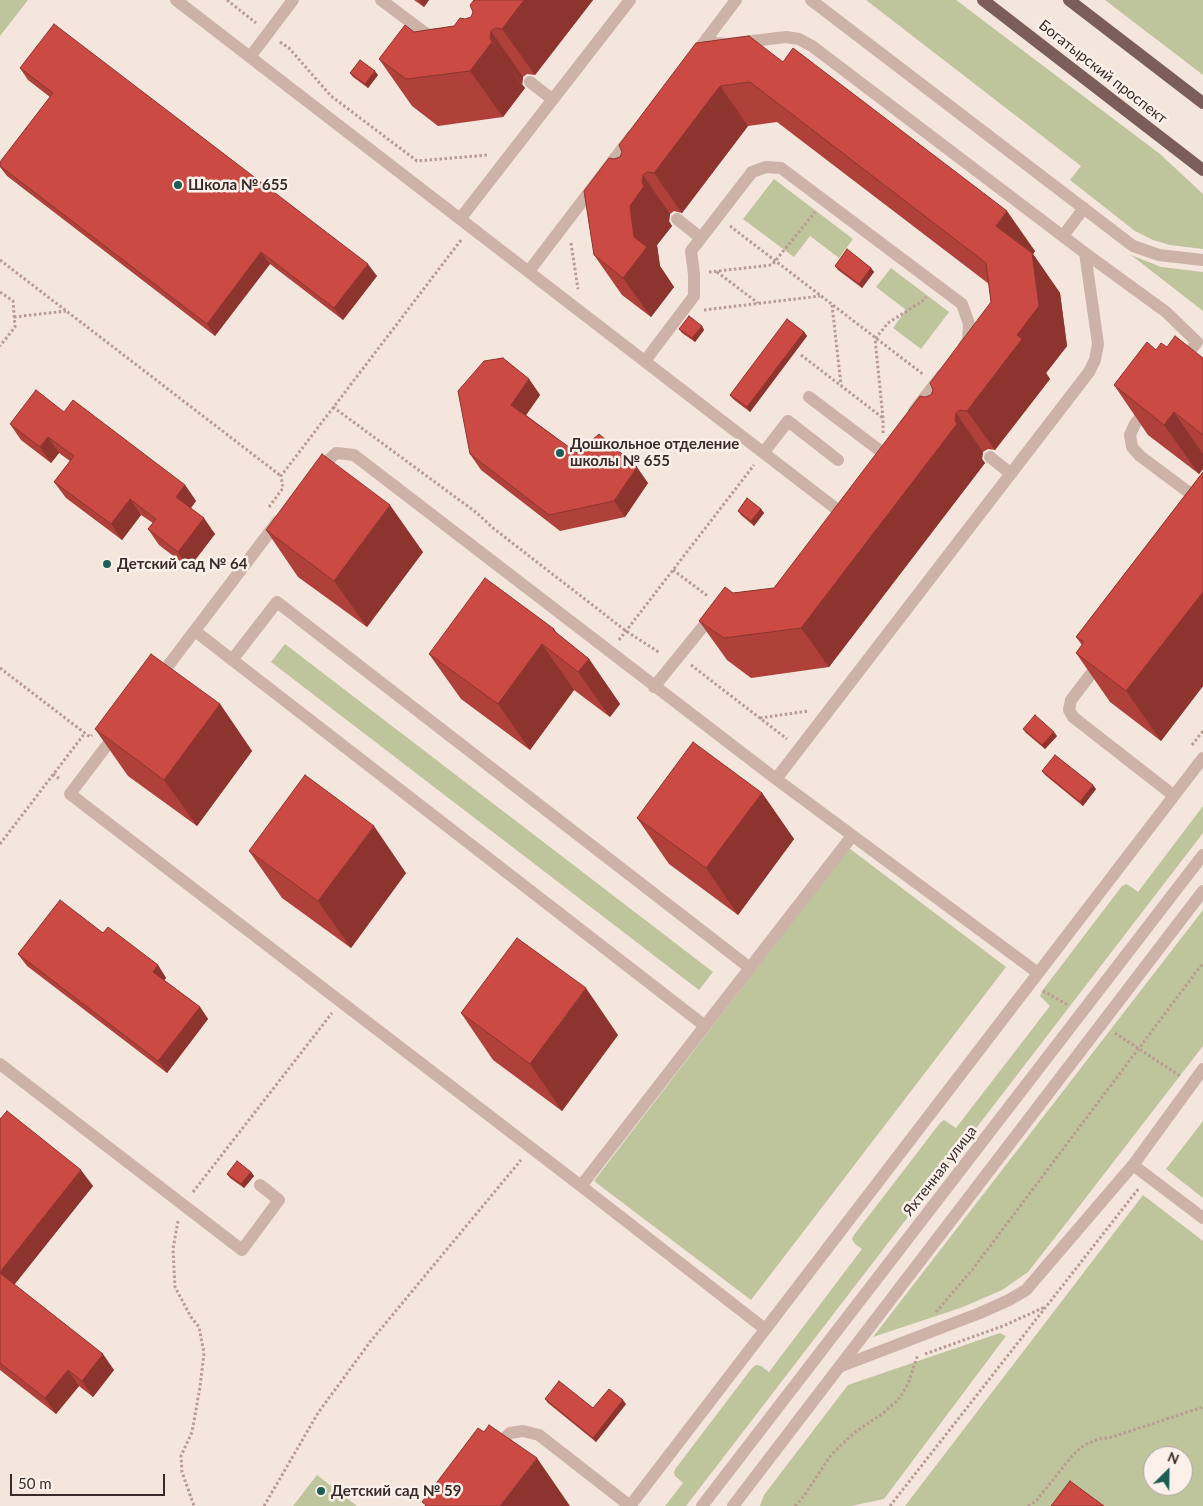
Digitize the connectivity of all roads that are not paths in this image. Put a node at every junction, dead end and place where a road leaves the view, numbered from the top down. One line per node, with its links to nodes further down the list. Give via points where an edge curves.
1 (176, 0): 12 (street)
2 (293, 0): 12 (street)
3 (381, 0): 9 (street, via 428,35)
4 (630, 0): 14 (street)
5 (736, 0): 10 (street)
6 (812, 0): 18 (street)
7 (983, 0): 17 (main road, Богатырский проспект)
8 (1069, 0): 15 (main road)
9 (445, 33)
10 (707, 38): 11 (street); 21 (street, via 727,44 786,37 800,39)
11 (695, 53)
12 (250, 57): 19 (street)
13 (530, 82): 14 (street)
14 (552, 99): 19 (street)
15 (1203, 103)
16 (638, 129): 25 (street, via 612,169)
17 (1203, 170)
18 (1084, 208): 21 (street); 24 (street, via 1133,246 1159,255)
19 (460, 219): 25 (street)
20 (677, 219): 22 (street)
21 (1063, 236): 23 (street)
22 (701, 238): 26 (street, via 691,251 694,296); 30 (street, via 752,172 766,167 780,168 962,304 969,324 968,340 923,406)
23 (1085, 253): 27 (street, via 1166,312 1197,342); 35 (street, via 1098,344 1095,360)
24 (1203, 260)
25 (529, 271): 26 (street)
26 (645, 361): 31 (street)
27 (1173, 373)
28 (1156, 395): 37 (street, via 1135,424 1130,435 1132,447)
29 (809, 397): 32 (street)
30 (909, 418)
31 (764, 452): 34 (street, via 788,421); 38 (street)
32 (883, 453)
33 (990, 457): 35 (street)
34 (838, 460)
35 (1010, 473): 48 (street)
36 (312, 478): 45 (street, via 336,453 354,454)
37 (1203, 504)
38 (839, 511)
39 (284, 514): 41 (street)
40 (720, 605): 45 (street)
41 (195, 631): 43 (street); 44 (street)
42 (1107, 653): 49 (street, via 1071,700 1073,717)
43 (232, 660): 53 (street, via 277,602); 55 (street)
44 (152, 686)
45 (654, 687): 48 (street)
46 (122, 726): 60 (street, via 70,794)
47 (1203, 758): 49 (street)
48 (776, 780): 50 (street)
49 (1174, 795): 54 (street)
50 (852, 836): 53 (street); 54 (street)
51 (1203, 855): 66 (street, Яхтенная улица)
52 (1203, 891): 63 (street)
53 (750, 968): 55 (street)
54 (1038, 973): 62 (street)
55 (705, 1026): 60 (street)
56 (0, 1064): 59 (street, via 242,1250 279,1200)
57 (1203, 1069): 58 (street)
58 (1132, 1165): 61 (street); 63 (street, via 1026,1290 1002,1303)
59 (260, 1185)
60 (581, 1186): 62 (street)
61 (1203, 1218)
62 (765, 1329): 65 (street)
63 (839, 1367): 67 (street)
64 (487, 1456): 65 (street, via 510,1433 523,1431 539,1435)
65 (630, 1506)
66 (702, 1506)
67 (733, 1506)

